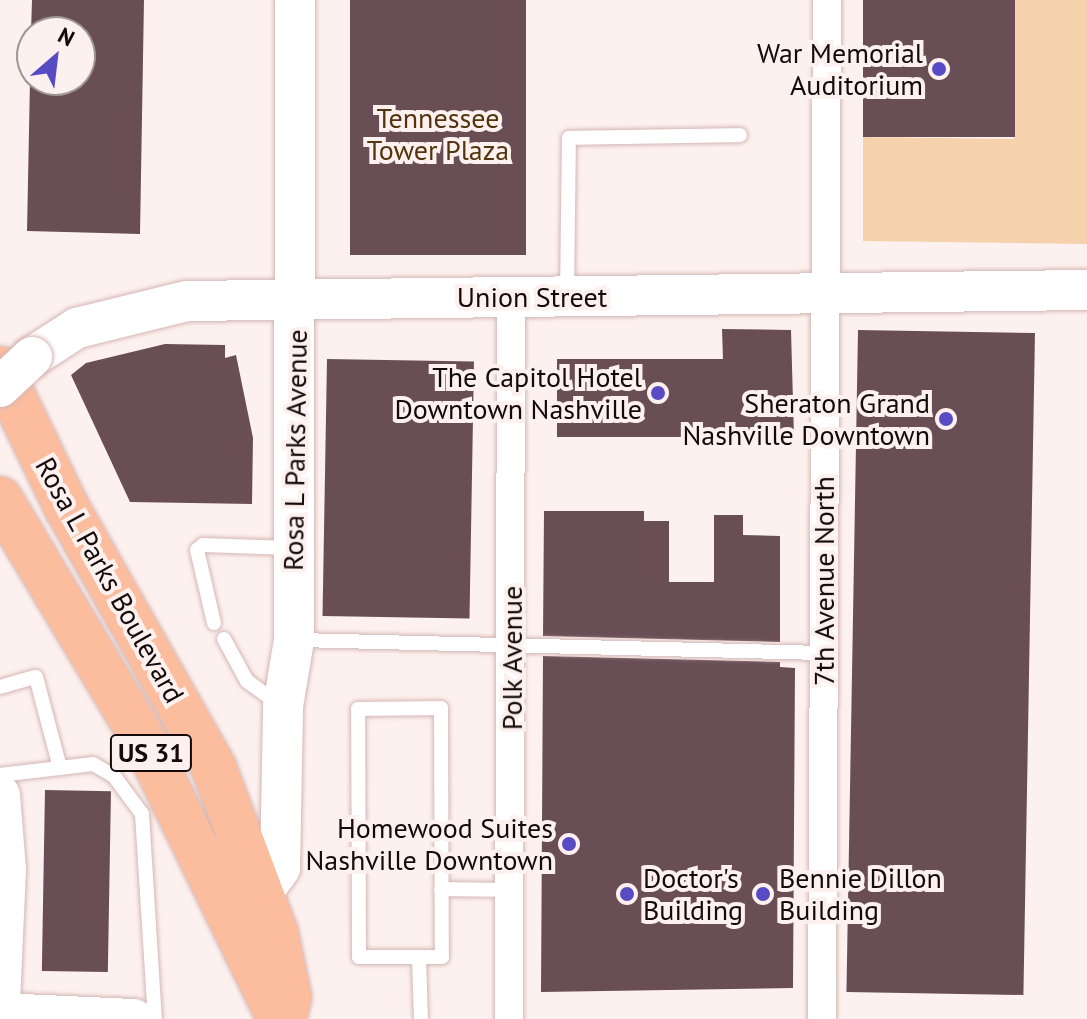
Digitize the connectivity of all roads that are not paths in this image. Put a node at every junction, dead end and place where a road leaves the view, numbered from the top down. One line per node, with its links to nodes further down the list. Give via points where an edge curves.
1 (295, 0): 8 (main road, Rosa L Parks Avenue)
2 (827, 0): 5 (street, 7th Avenue North)
3 (740, 135): 6 (lane, via 569,138)
4 (1087, 290): 5 (main road, Union Street)
5 (827, 294): 6 (main road, Union Street); 17 (street, 7th Avenue North)
6 (567, 296): 7 (main road, Union Street)
7 (511, 297): 8 (main road, Union Street); 16 (street, Polk Avenue)
8 (297, 299): 9 (main road, Union Street, via 187,301 133,311 77,328); 12 (main road, Rosa L Parks Avenue)
9 (16, 363): 10 (main road, Union Street, bridge); 25 (main road, Rosa L Parks Boulevard / US 31, via 67,508 214,768)
10 (0, 387)
11 (0, 499): 31 (main road, Rosa L Parks Boulevard / US 31, via 146,744)
12 (295, 548): 13 (lane, via 203,545 197,550); 15 (main road, Rosa L Parks Avenue)
13 (214, 623)
14 (224, 639): 19 (lane, via 247,681)
15 (294, 640): 16 (lane); 19 (main road, Rosa L Parks Avenue)
16 (513, 645): 17 (lane); 24 (street, Polk Avenue)
17 (824, 653): 34 (street, 7th Avenue North)
18 (0, 687): 20 (lane, via 36,677)
19 (283, 706): 25 (main road, Rosa L Parks Avenue, via 280,868)
20 (60, 768): 21 (lane); 30 (lane, via 93,764 114,776 142,814)
21 (0, 775)
22 (0, 795): 27 (main road, via 6,870)
23 (441, 889): 24 (lane); 26 (lane, via 442,957); 26 (lane, via 441,708 358,709 359,957)
24 (510, 890): 33 (street, Polk Avenue)
25 (262, 893): 31 (main road, Rosa L Parks Boulevard / US 31, via 287,975)
26 (419, 957): 32 (lane)
27 (0, 1004)
28 (0, 1013): 29 (main road)
29 (134, 1019)
30 (155, 1019)
31 (282, 1019)
32 (421, 1019)
33 (509, 1019)
34 (822, 1019)

